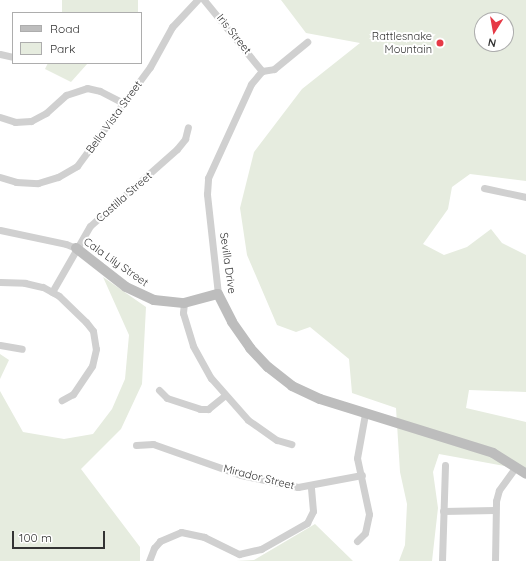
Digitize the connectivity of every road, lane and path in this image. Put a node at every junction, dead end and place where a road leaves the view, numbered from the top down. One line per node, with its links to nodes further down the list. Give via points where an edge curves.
1 (197, 0): 7 (street, Bella Vista Street, via 172,27 150,67)
2 (204, 0): 6 (street, Iris Street)
3 (307, 42): 6 (street, via 274,69)
4 (0, 54): 5 (street)
5 (12, 56)
6 (262, 71): 17 (street, Sevilla Drive, via 251,84 208,178 207,194)
7 (124, 103): 8 (street, via 100,91 87,88 66,95 46,113 31,121 15,122); 10 (street, Bella Vista Street, via 82,161 65,174 52,180 30,183)
8 (0, 117)
9 (188, 127): 14 (street, Castilla Street, via 186,139 178,149 90,226)
10 (0, 177)
11 (484, 188): 12 (street)
12 (526, 197)
13 (0, 230): 14 (street, Cala Lily Street)
14 (76, 248): 16 (street, Castilla Street); 18 (street, Cala Lily Street, via 139,294 161,302)
15 (0, 282): 16 (street, via 25,283)
16 (52, 292): 23 (street, via 86,322 96,343 94,360 89,371 73,394)
17 (218, 294): 18 (street, Cala Lily Street); 24 (street, Sevilla Drive, via 232,322 268,367 292,386 320,399)
18 (184, 303): 22 (street, via 183,313 192,346 211,378)
19 (0, 345): 20 (street)
20 (22, 349)
21 (160, 390): 22 (street, via 167,398 200,409 208,409)
22 (225, 395): 25 (street, via 258,427 277,440)
23 (62, 400)
24 (365, 414): 28 (street, Sevilla Drive, via 493,453); 30 (street, via 357,458)
25 (291, 444)
26 (136, 445): 31 (street, Mirador Street, via 153,444 241,475 298,487)
27 (445, 465): 33 (street)
28 (516, 467): 29 (street, Sevilla Drive); 32 (street, via 499,490)
29 (526, 474)
30 (362, 475): 31 (street, Mirador Street); 34 (street, via 369,514 365,533)
31 (311, 486): 35 (street, via 313,511 307,523 261,549 239,554 204,537 181,532 160,541)
32 (495, 510): 33 (street); 37 (street)
33 (443, 511): 36 (street)
34 (357, 541)
35 (149, 561)
36 (442, 561)
37 (496, 561)

